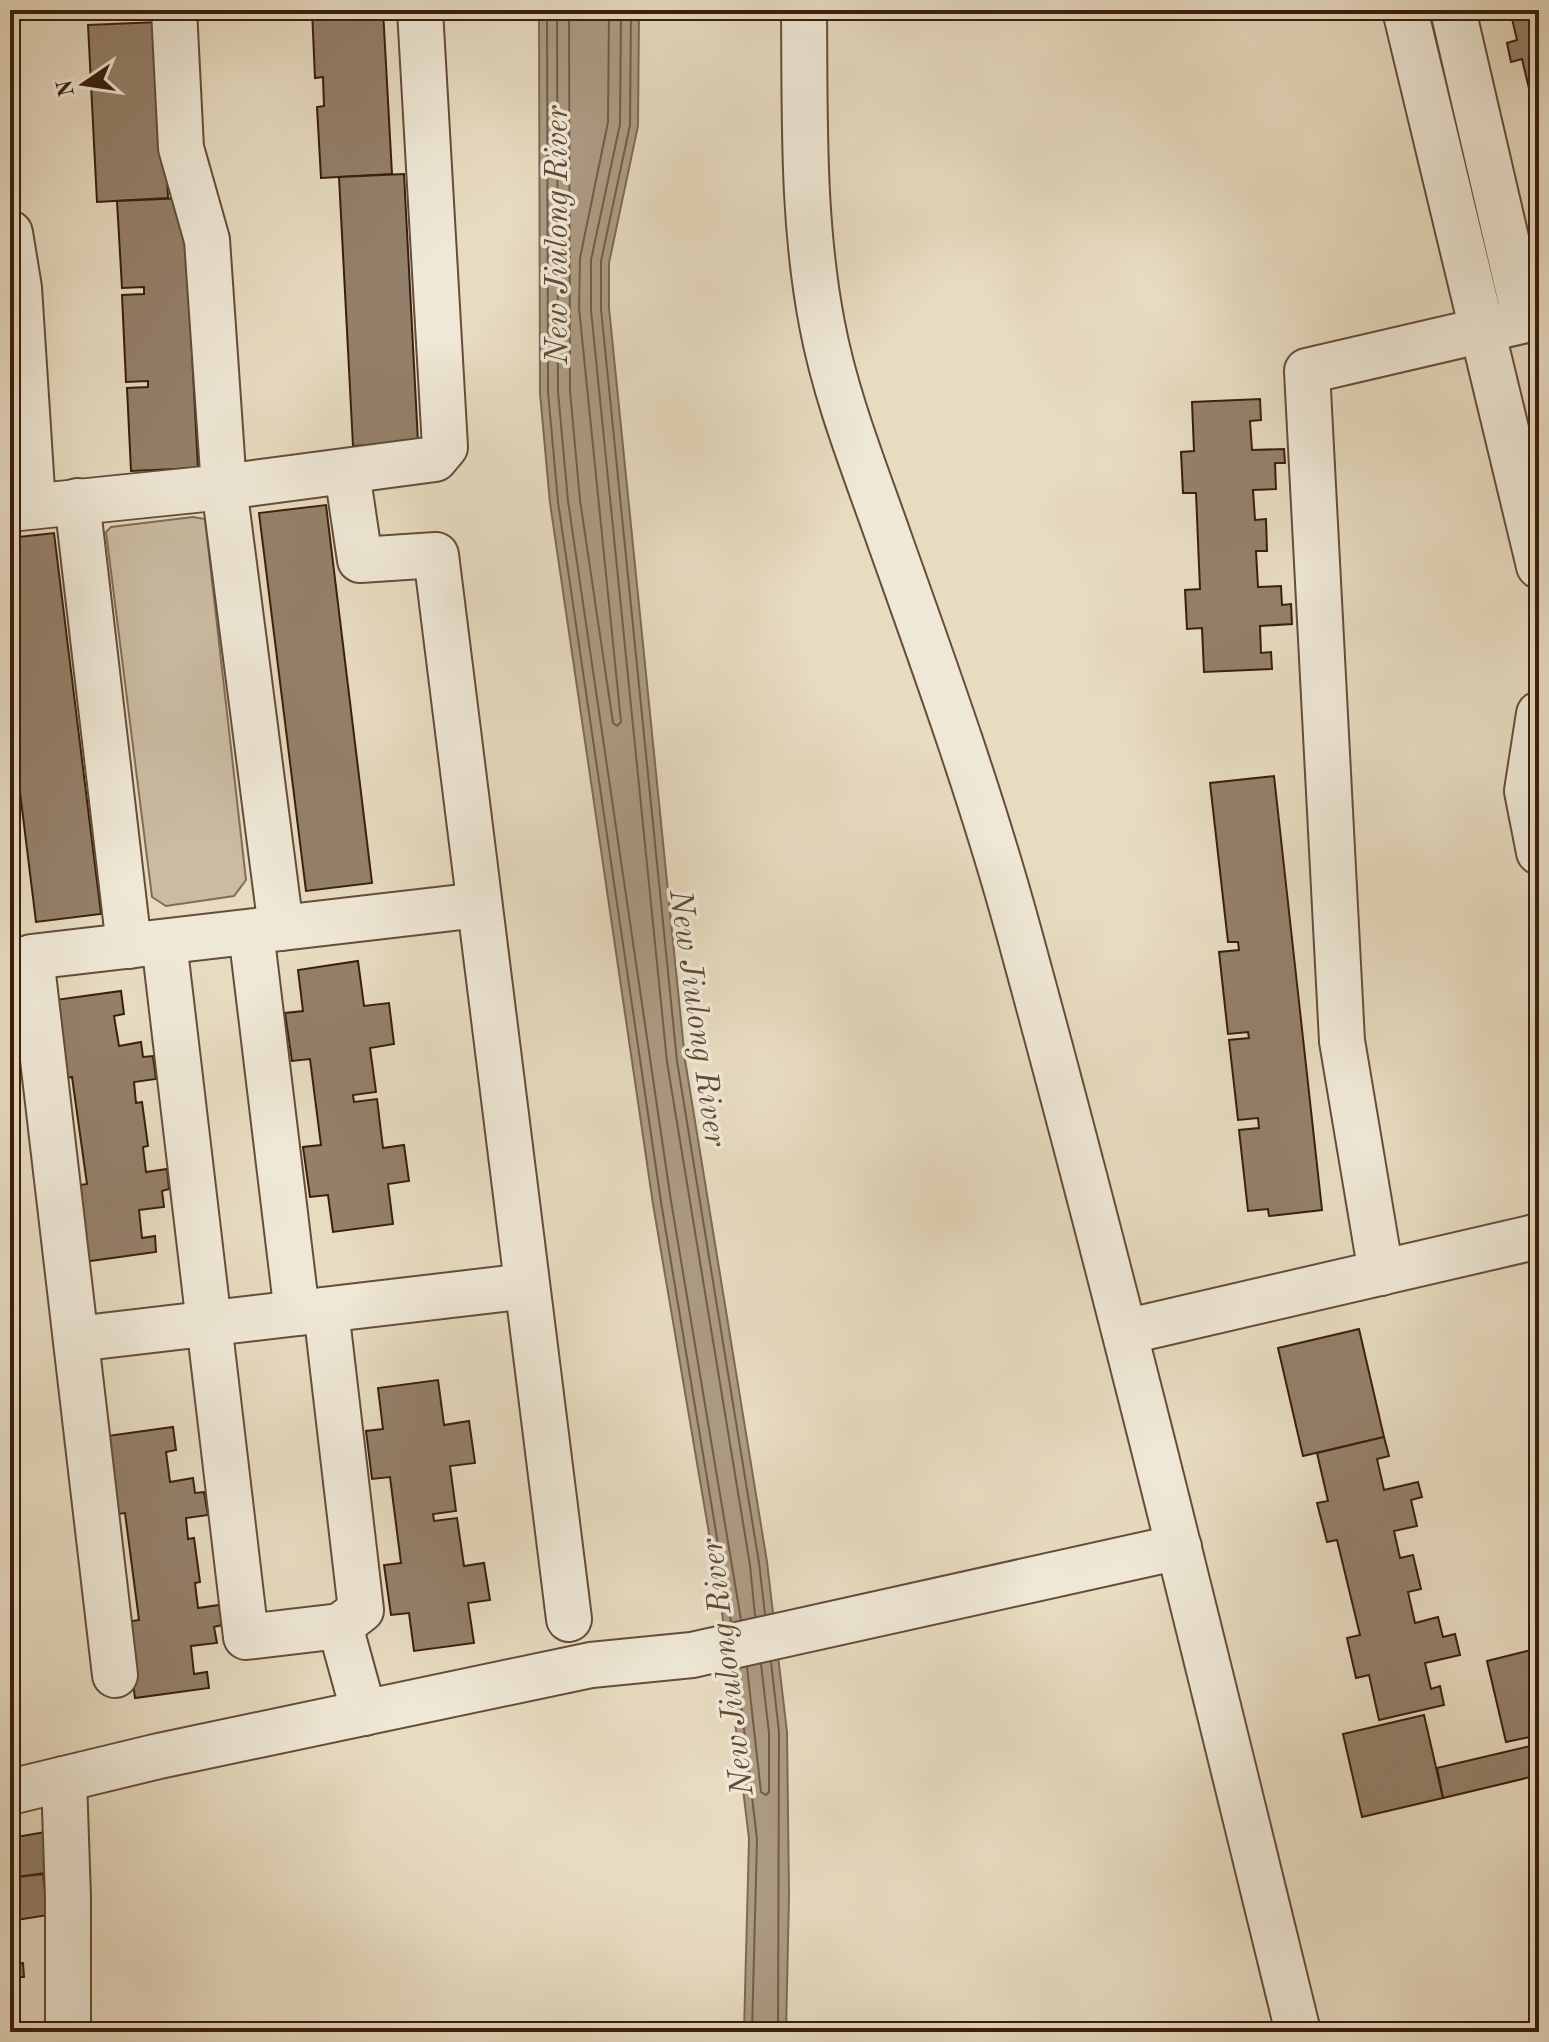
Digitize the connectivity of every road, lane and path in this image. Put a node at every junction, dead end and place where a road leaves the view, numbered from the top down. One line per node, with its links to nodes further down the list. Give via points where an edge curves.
1 (174, 10): 10 (street, via 181,148 207,240)
2 (420, 10): 9 (street, via 445,447 435,459)
3 (804, 10): 24 (street, via 805,172 822,326 844,409 967,760)
4 (1405, 10): 8 (street)
5 (1453, 10): 7 (street)
6 (10, 233): 12 (street, via 19,288)
7 (1532, 318): 8 (street)
8 (1482, 330): 13 (street); 20 (street, via 1307,371 1342,1041)
9 (347, 472): 10 (street); 16 (street, via 360,560 436,555)
10 (224, 487): 11 (street); 17 (street)
11 (77, 501): 12 (street); 18 (street)
12 (22, 508)
13 (1539, 566)
14 (1539, 714): 15 (street, via 1527,791)
15 (1539, 852)
16 (479, 905): 17 (street); 21 (street)
17 (266, 930): 18 (street); 22 (street)
18 (147, 944): 23 (street); 25 (street, via 31,957)
19 (1539, 1236): 20 (street)
20 (1381, 1273): 24 (street)
21 (527, 1286): 22 (street); 27 (street)
22 (311, 1312): 23 (street); 28 (street, via 361,1610)
23 (209, 1324): 25 (street); 28 (street, via 246,1637)
24 (1125, 1332): 26 (street)
25 (76, 1339): 29 (street)
26 (1179, 1547): 30 (street, via 692,1655 591,1665); 34 (street)
27 (569, 1619)
28 (340, 1626): 30 (street)
29 (115, 1675)
30 (364, 1713): 31 (street)
31 (64, 1779): 32 (street); 33 (street)
32 (10, 1792)
33 (68, 2032)
34 (1298, 2032)

